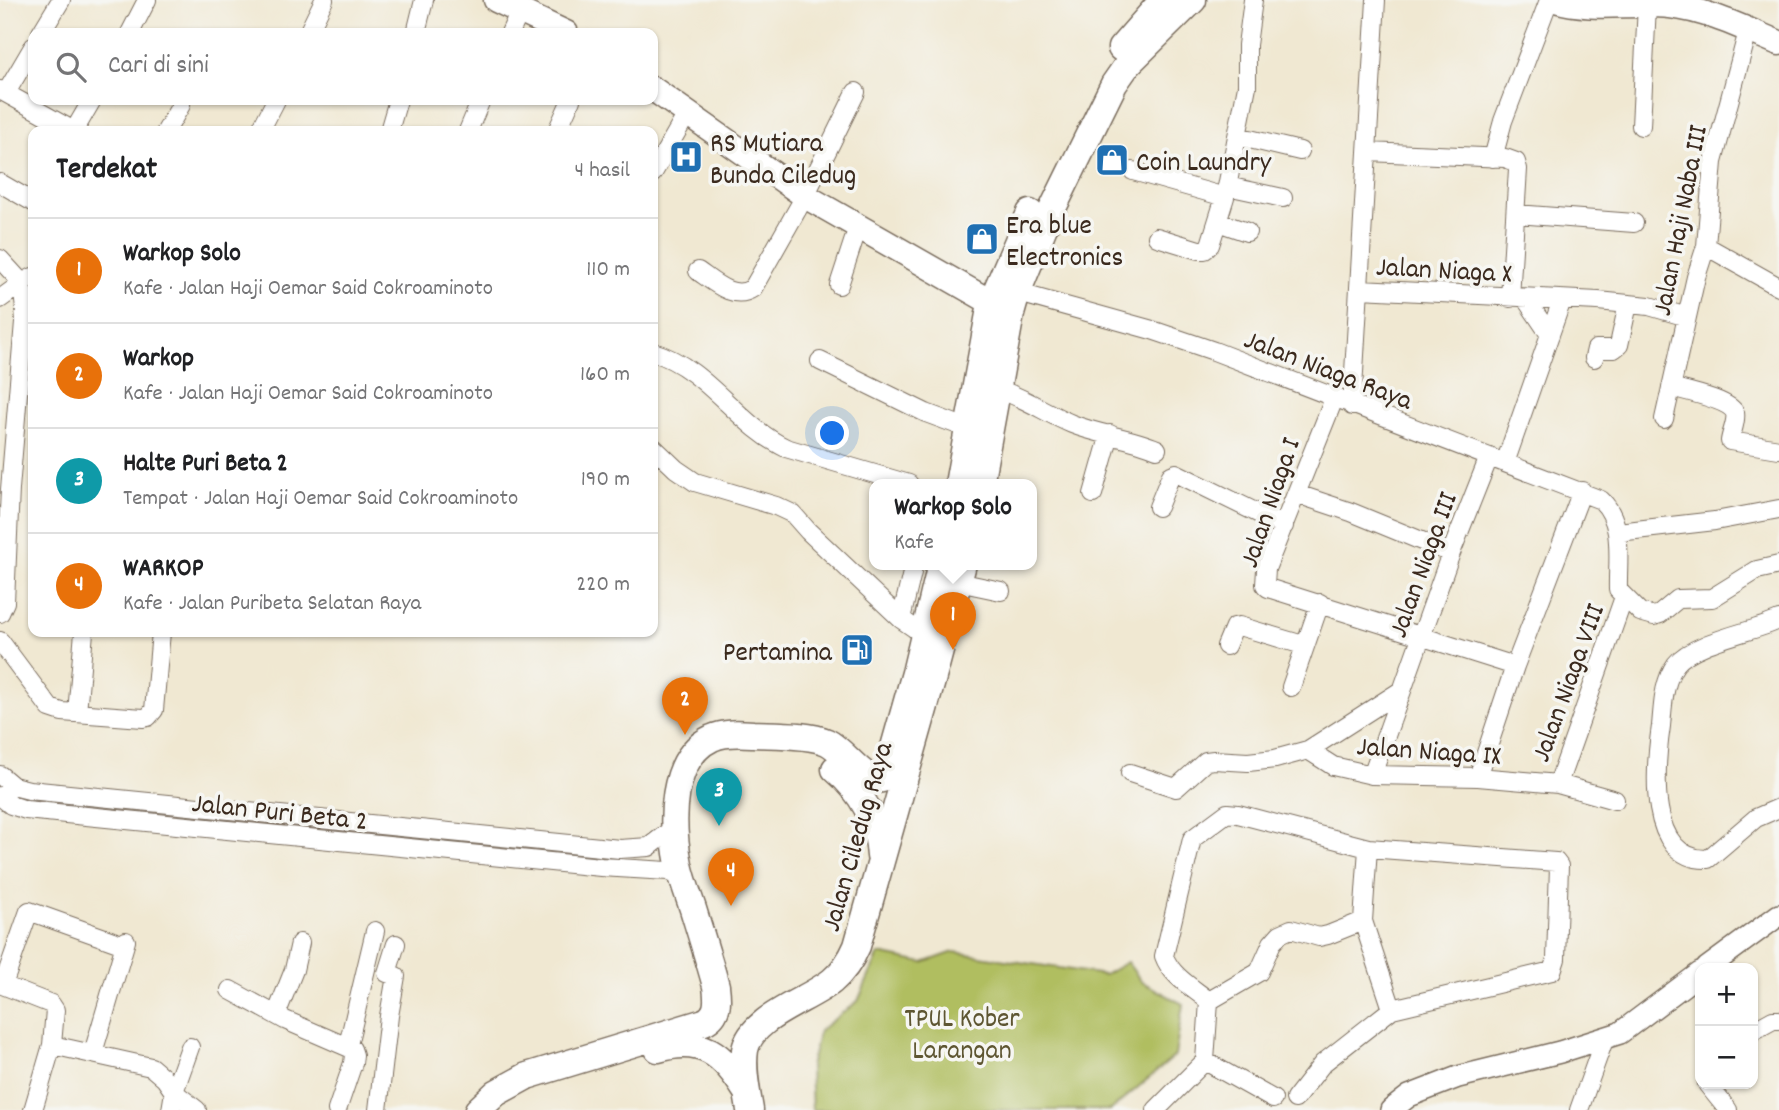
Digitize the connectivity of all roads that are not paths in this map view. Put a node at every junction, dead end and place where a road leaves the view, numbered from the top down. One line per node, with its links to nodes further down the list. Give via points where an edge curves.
1 (61, 0): 13 (street)
2 (147, 0): 14 (street)
3 (324, 0): 15 (street)
4 (424, 0): 16 (street)
5 (496, 0): 12 (main road)
6 (1163, 0): 65 (main road, via 1110,60 1093,89 1030,213)
7 (1254, 0): 39 (street, via 1247,86)
8 (1376, 0): 41 (street)
9 (1192, 1): 65 (main road, via 1114,84)
10 (1560, 1): 11 (main road, via 1592,7); 42 (street, via 1503,121)
11 (1632, 3): 18 (main road, via 1686,9); 38 (street)
12 (515, 22): 17 (main road)
13 (44, 28)
14 (133, 28)
15 (311, 28)
16 (417, 28)
17 (543, 28)
18 (1748, 31): 19 (main road); 56 (street, Jalan Haji Naba III, via 1713,162)
19 (1779, 43)
20 (28, 54): 21 (street)
21 (3, 91): 31 (street)
22 (856, 92): 47 (street)
23 (658, 93): 30 (main road)
24 (89, 105): 32 (street)
25 (180, 105): 33 (street)
26 (273, 105): 34 (street)
27 (397, 105): 35 (street)
28 (479, 105): 36 (street)
29 (569, 105): 37 (street)
30 (687, 114): 43 (street); 47 (main road)
31 (65, 126)
32 (77, 126)
33 (169, 126)
34 (263, 126)
35 (390, 126)
36 (470, 126)
37 (559, 126)
38 (1641, 126)
39 (1237, 136): 40 (street); 46 (street)
40 (1300, 151)
41 (1368, 152): 42 (street); 62 (street)
42 (1493, 158): 50 (street, via 1512,160 1518,169)
43 (658, 164)
44 (1133, 171): 46 (street)
45 (0, 183): 49 (street)
46 (1226, 192): 48 (street); 51 (street)
47 (805, 196): 53 (main road); 58 (street, via 753,288 735,293)
48 (1283, 198)
49 (28, 199)
50 (1516, 214): 52 (street); 63 (street)
51 (1218, 222): 54 (street); 55 (street, via 1205,250)
52 (1634, 223)
53 (858, 227): 60 (street); 65 (main road)
54 (1247, 232)
55 (1157, 237)
56 (1706, 246): 61 (street); 68 (street, Jalan Haji Naba III)
57 (0, 259): 59 (street)
58 (698, 271)
59 (28, 280): 64 (street); 73 (street)
60 (839, 285)
61 (1779, 287)
62 (1360, 289): 63 (street, Jalan Niaga X); 78 (street)
63 (1518, 298): 66 (street, Jalan Niaga X); 69 (street, Jalan Niaga X)
64 (0, 299)
65 (1005, 299): 75 (main road); 77 (street, Jalan Niaga Raya, via 1152,330); 80 (main road)
66 (1563, 300): 67 (street, Jalan Niaga X); 69 (street, Jalan Niaga III)
67 (1628, 304): 68 (street, Jalan Niaga X); 71 (street, via 1619,345 1596,349)
68 (1687, 317): 74 (street, Jalan Haji Naba III)
69 (1550, 335): 85 (street, Jalan Niaga III)
70 (658, 353): 86 (street, via 722,396 771,441)
71 (1594, 358)
72 (820, 361): 80 (street)
73 (18, 377): 76 (street); 90 (street)
74 (1671, 387): 79 (street, Jalan Haji Naba III); 83 (street, via 1726,403 1735,417 1730,442)
75 (997, 389): 81 (street, via 1073,424); 88 (main road)
76 (0, 391)
77 (1334, 399): 78 (street, Jalan Niaga Raya); 92 (street, Jalan Niaga I)
78 (1352, 406): 85 (street, Jalan Niaga Raya)
79 (1664, 419)
80 (969, 429): 87 (main road)
81 (1110, 433): 82 (street); 91 (street)
82 (1157, 449)
83 (1779, 449)
84 (658, 452): 105 (street, via 695,482 793,514)
85 (1497, 460): 89 (street, Jalan Niaga Raya); 97 (street, Jalan Niaga III)
86 (892, 479)
87 (959, 479)
88 (981, 479)
89 (1582, 491): 96 (street, Jalan Niaga Raya, via 1606,505); 114 (street)
90 (5, 492): 104 (street, via 5,602)
91 (1093, 494)
92 (1297, 494): 95 (street, Jalan Niaga I); 97 (street)
93 (1158, 507): 95 (street, via 1176,473)
94 (1779, 509): 96 (street)
95 (1284, 526): 103 (street, Jalan Niaga I, via 1266,569 1265,585)
96 (1618, 532): 102 (street, via 1618,590)
97 (1451, 553): 107 (street, Jalan Niaga III)
98 (1779, 565): 102 (street, via 1757,570 1712,598 1678,599 1654,616 1640,612)
99 (913, 570): 105 (street)
100 (954, 570): 101 (street); 111 (main road, Jalan Ciledug Raya)
101 (1001, 591)
102 (1624, 597): 125 (street, Jalan Niaga VIII)
103 (1320, 603): 107 (street, Jalan Niaga I); 112 (street)
104 (0, 613)
105 (901, 619): 111 (street)
106 (1779, 621): 129 (street, via 1703,647 1676,665 1666,683 1656,776 1658,809 1672,845 1694,859 1708,859 1756,818)
107 (1423, 636): 114 (street, Jalan Niaga I); 116 (street, Jalan Niaga III)
108 (84, 637): 117 (street)
109 (161, 637): 117 (street, via 154,710 148,717)
110 (0, 641): 117 (street, via 50,708)
111 (932, 641): 123 (main road, Jalan Ciledug Raya)
112 (1303, 645): 113 (street, via 1239,626 1231,631); 115 (street)
113 (1226, 646)
114 (1515, 666): 124 (street)
115 (1291, 687)
116 (1402, 690): 119 (street); 122 (street, Jalan Niaga III)
117 (77, 713)
118 (772, 735): 123 (main road, via 825,741 874,780); 131 (main road, via 723,735 700,746 682,772); 139 (main road, via 820,758 855,788 874,823)
119 (1308, 750): 120 (street, via 1261,760 1206,761 1176,788); 122 (street, Jalan Niaga IX, via 1333,766)
120 (1130, 773)
121 (0, 775): 126 (street, Jalan Puri Beta 2, via 13,786)
122 (1372, 775): 124 (street, Jalan Niaga IX)
123 (896, 776): 139 (main road, Jalan Ciledug Raya)
124 (1479, 777): 125 (street, Jalan Niaga IX)
125 (1558, 785): 128 (street, Jalan Niaga IX)
126 (29, 790): 130 (street); 132 (street, Jalan Puri Beta 2)
127 (0, 796): 130 (street, Jalan Puri Beta 2)
128 (1615, 800)
129 (1779, 808)
130 (26, 810): 134 (street, Jalan Puri Beta 2)
131 (676, 826): 136 (street, Jalan Puri Beta 2, via 649,847); 140 (main road)
132 (393, 827): 133 (street, Jalan Puri Beta 2); 134 (street)
133 (559, 843): 136 (street, Jalan Puri Beta 2); 137 (street)
134 (392, 847): 137 (street, Jalan Puri Beta 2)
135 (1368, 848): 142 (street); 150 (street, via 1232,813 1192,839 1164,956 1173,971); 151 (street, via 1552,861 1559,866 1556,965 1552,971)
136 (620, 849): 138 (street)
137 (560, 863): 138 (street, Jalan Puri Beta 2)
138 (620, 869): 140 (street, Jalan Puri Beta 2, via 668,871)
139 (880, 870): 163 (main road, Jalan Ciledug Raya, via 848,965 750,1035 744,1053)
140 (682, 878): 171 (main road, via 716,986 714,1015 527,1076 496,1093)
141 (1779, 915): 146 (street)
142 (1363, 920): 150 (street, via 1320,937 1291,929 1280,934 1259,972); 151 (street)
143 (376, 931): 157 (street)
144 (300, 943): 152 (street)
145 (396, 944): 170 (street, via 387,973 396,976)
146 (1714, 963)
147 (1695, 978): 155 (street)
148 (1, 984): 156 (street, via 51,1004 55,1010); 159 (street, via 29,911 125,943)
149 (230, 990): 152 (street)
150 (1209, 1001): 160 (street)
151 (1392, 1009): 164 (street, via 1323,1063)
152 (276, 1015): 157 (street)
153 (1777, 1017): 154 (street)
154 (1758, 1028)
155 (1604, 1040): 174 (street, via 1458,1076 1409,1096); 175 (street)
156 (52, 1045): 159 (street); 166 (street)
157 (348, 1045): 169 (street, via 354,1055)
158 (190, 1047): 162 (street)
159 (93, 1053): 162 (street, via 151,1067)
160 (1205, 1061): 165 (street); 173 (street)
161 (1711, 1089): 176 (street)
162 (174, 1092): 167 (street); 168 (street)
163 (749, 1101): 172 (main road, via 728,1065 715,1054 680,1044 560,1077)
164 (1297, 1104): 165 (street, via 1292,1096 1282,1094)
165 (1272, 1105)
166 (33, 1110)
167 (171, 1110)
168 (197, 1110)
169 (337, 1110)
170 (378, 1110)
171 (478, 1110)
172 (489, 1110)
173 (1156, 1110)
174 (1391, 1110)
175 (1579, 1110)
176 (1728, 1110)

